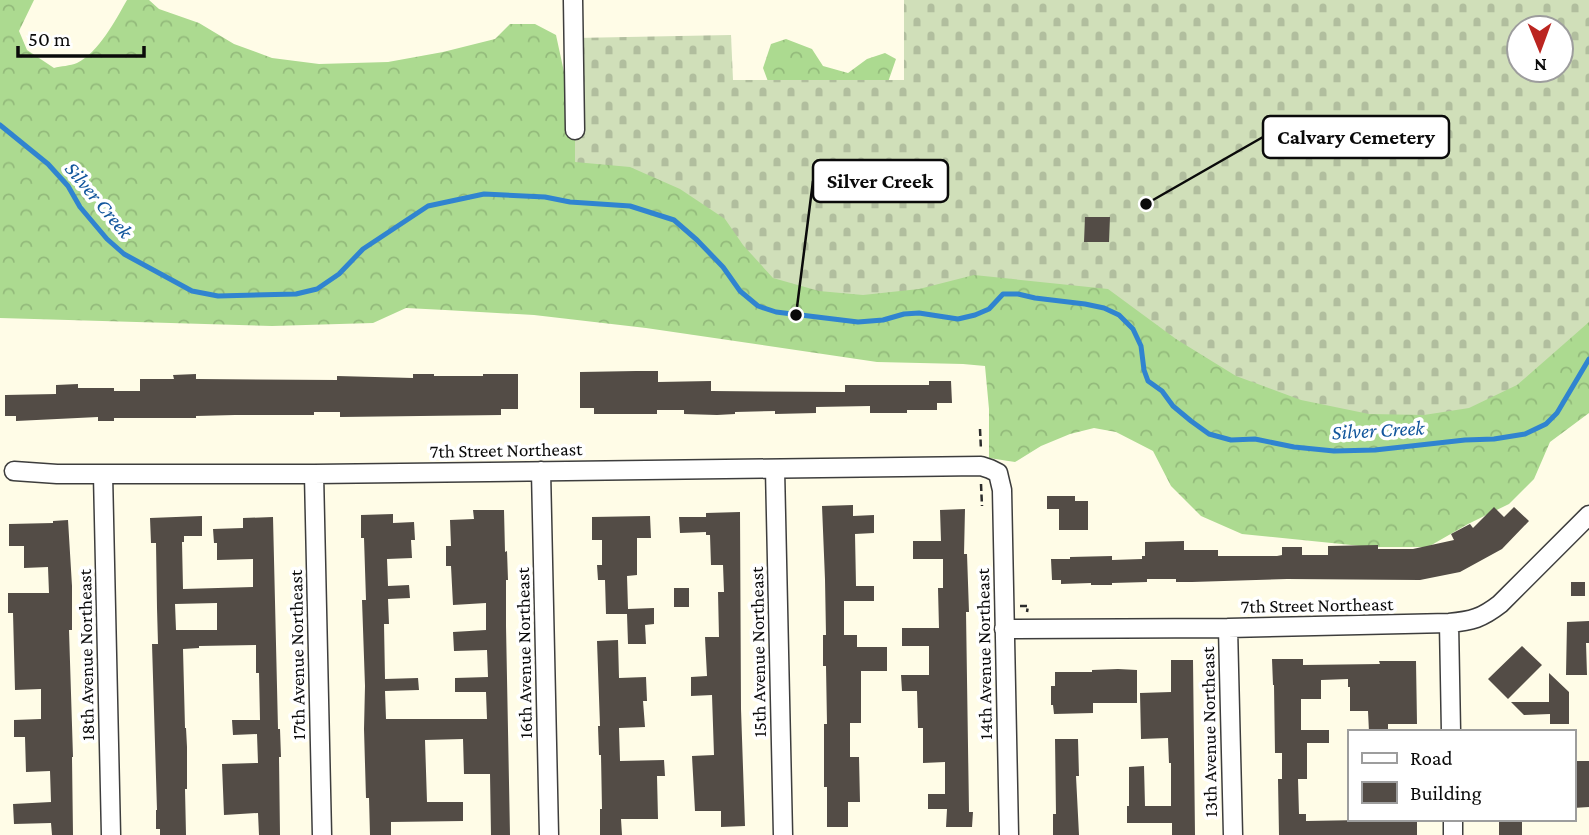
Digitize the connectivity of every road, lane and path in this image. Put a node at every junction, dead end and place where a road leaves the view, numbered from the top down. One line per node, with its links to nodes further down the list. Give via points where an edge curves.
1 (573, 0): 2 (street)
2 (575, 130)
3 (775, 469): 5 (street, 7th Street Northeast); 6 (street, 7th Street Northeast, via 981,466); 17 (street, 15th Avenue Northeast)
4 (14, 471): 7 (street, 7th Street Northeast)
5 (541, 471): 8 (street, 7th Street Northeast); 16 (street, 16th Avenue Northeast)
6 (998, 473): 12 (street, 14th Avenue Northeast)
7 (103, 474): 8 (street, 7th Street Northeast); 14 (street, 18th Avenue Northeast)
8 (314, 474): 15 (street, 17th Avenue Northeast)
9 (1589, 515): 10 (street, 7th Street Northeast, via 1486,615)
10 (1449, 623): 11 (street, 7th Street Northeast); 13 (street)
11 (1228, 628): 12 (street, 7th Street Northeast); 19 (street, 13th Avenue Northeast)
12 (1004, 629): 18 (street, 14th Avenue Northeast)
13 (1451, 730)
14 (111, 835)
15 (321, 835)
16 (549, 835)
17 (783, 835)
18 (1009, 835)
19 (1233, 835)

